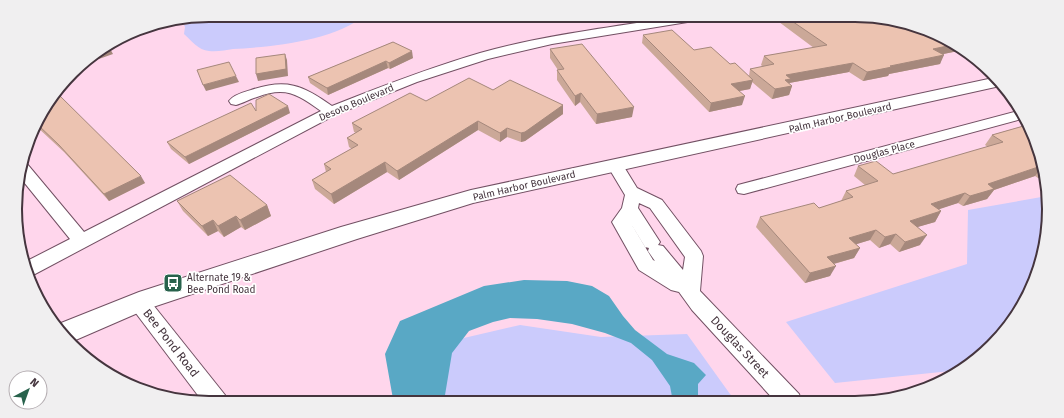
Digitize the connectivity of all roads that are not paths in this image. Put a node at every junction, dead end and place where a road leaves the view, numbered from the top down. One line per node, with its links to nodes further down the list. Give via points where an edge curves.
1 (667, 22): 4 (street, Desoto Boulevard, via 577,36 484,56 412,79)
2 (993, 83): 6 (main road, Palm Harbor Boulevard)
3 (236, 101): 4 (street, via 272,89 294,89)
4 (330, 112): 10 (street, Desoto Boulevard)
5 (1017, 116): 8 (street, Douglas Place)
6 (615, 165): 9 (street, Douglas Street); 13 (main road, Palm Harbor Boulevard, via 459,200)
7 (26, 173): 10 (street)
8 (744, 189)
9 (631, 200): 12 (street, Douglas Street, via 654,247); 12 (street, via 621,222 646,264); 12 (street, via 656,204 694,256)
10 (82, 241): 11 (street, Desoto Boulevard)
11 (31, 267)
12 (690, 292): 16 (street, Douglas Street)
13 (139, 302): 14 (main road, Palm Harbor Boulevard); 15 (street, Bee Pond Road)
14 (68, 332)
15 (212, 396)
16 (786, 396)

